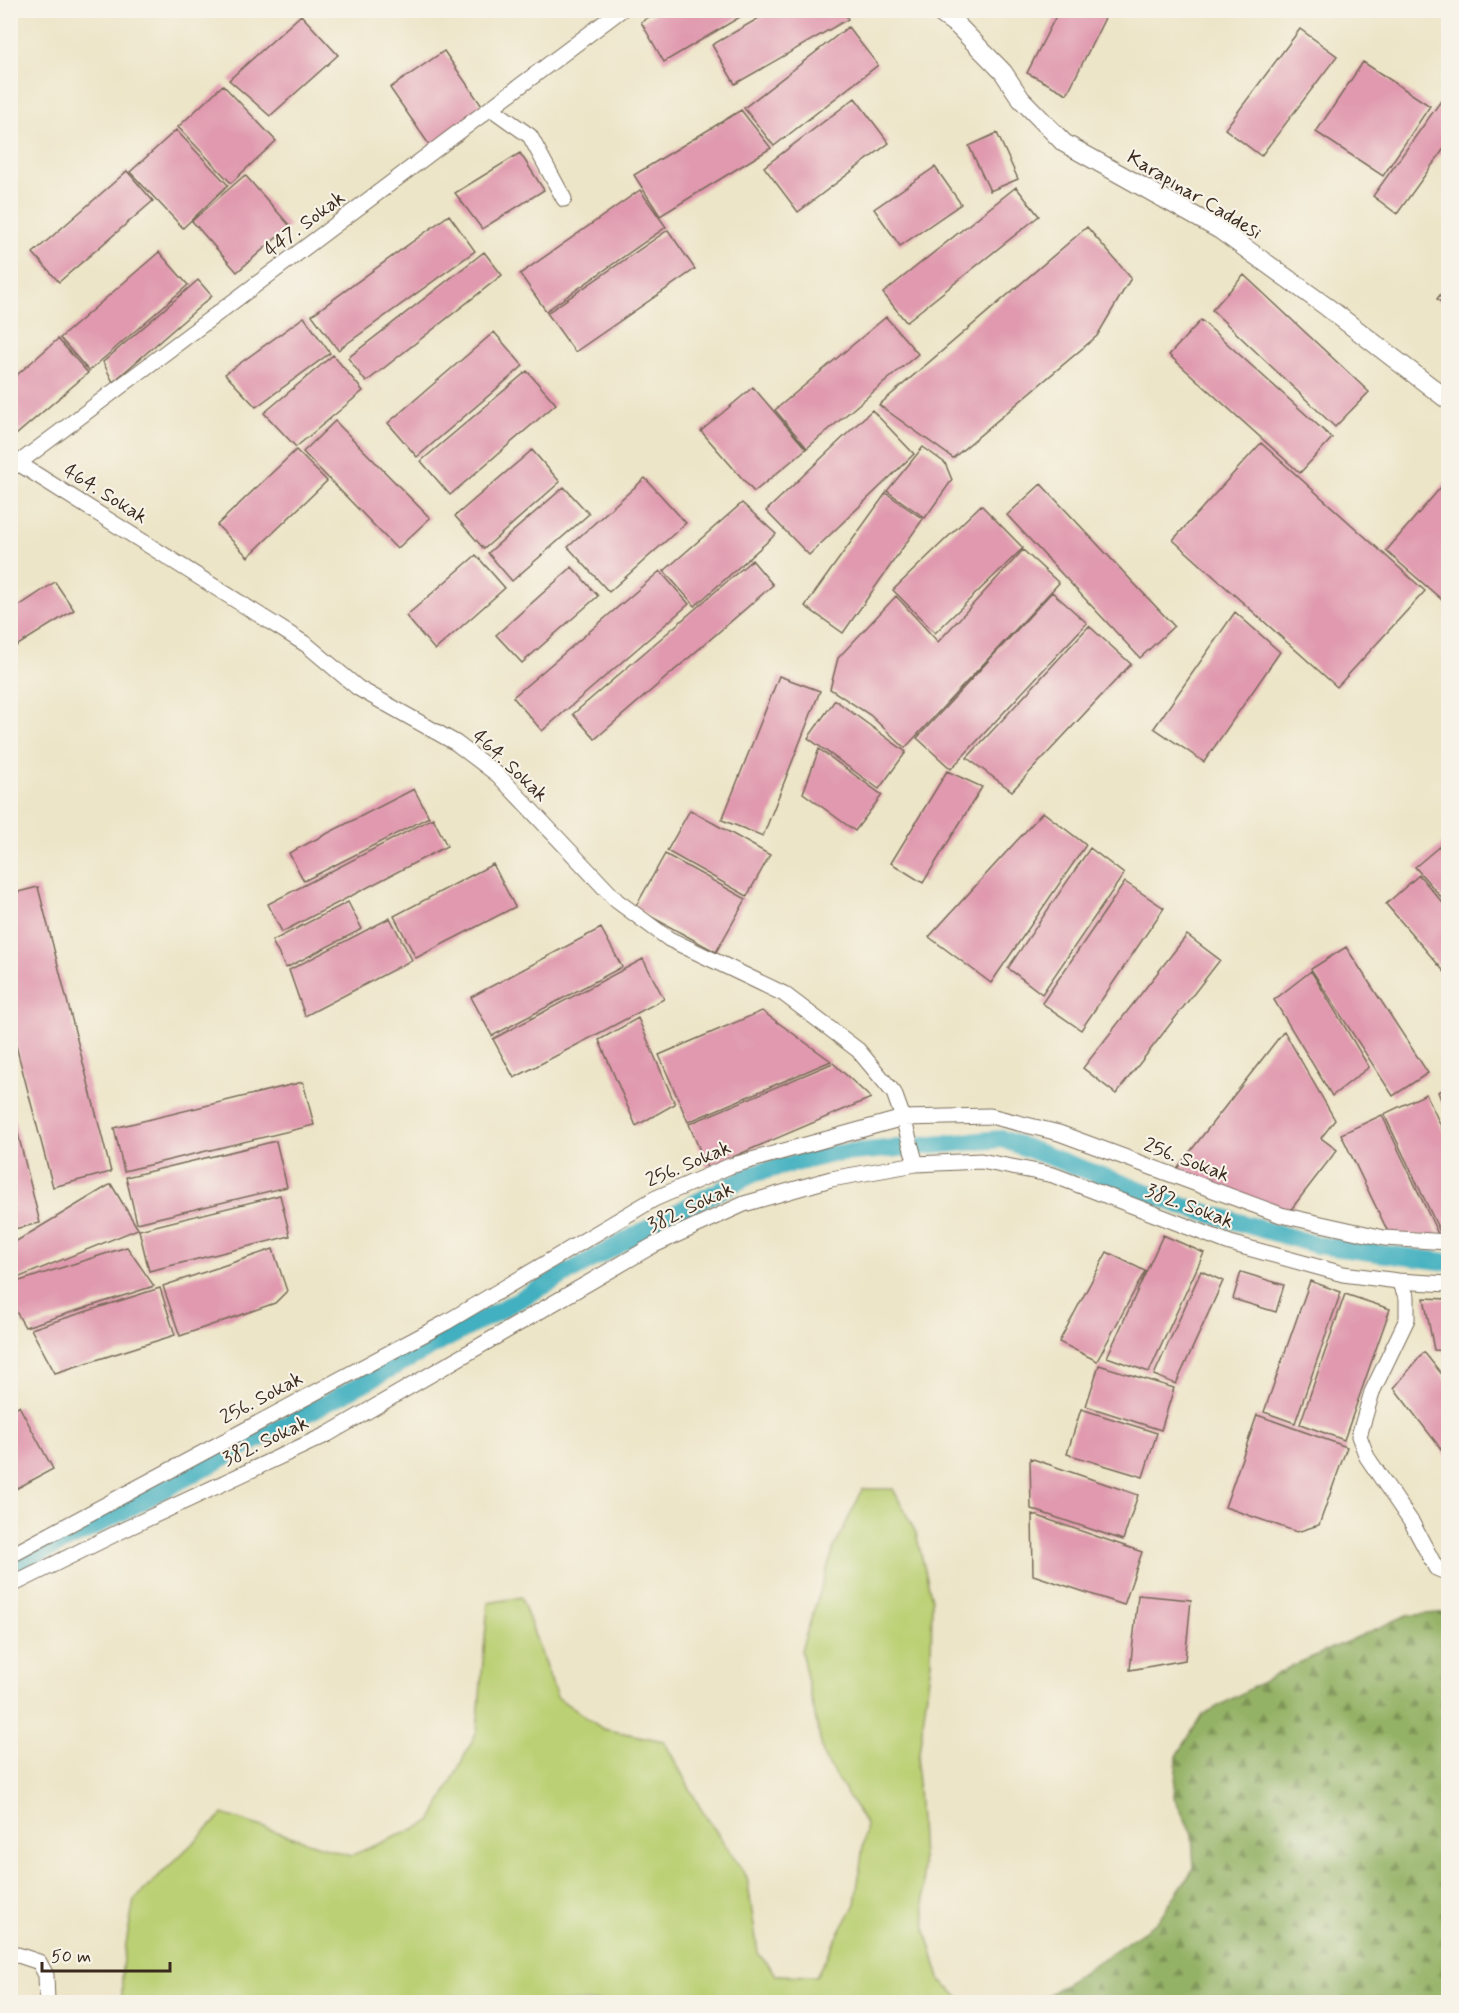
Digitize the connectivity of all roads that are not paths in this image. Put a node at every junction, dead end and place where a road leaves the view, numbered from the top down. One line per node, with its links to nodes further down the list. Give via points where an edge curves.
1 (621, 10): 3 (street, 447. Sokak)
2 (936, 10): 5 (street, Karapınar Caddesi, via 1004,72 1021,99 1064,143 1220,230)
3 (492, 109): 4 (street, via 530,136); 6 (street, 447. Sokak)
4 (564, 198)
5 (1449, 400)
6 (13, 463): 7 (street, 464. Sokak, via 307,645 358,687 456,743 498,775 617,901 669,939 784,994 858,1050 894,1093)
7 (905, 1125): 8 (street, 464. Sokak); 9 (street, 256. Sokak, via 990,1116 1059,1133 1281,1215 1384,1238); 12 (street, 256. Sokak, via 730,1166 654,1199 445,1323)
8 (916, 1163): 10 (street, 382. Sokak, via 981,1161 1053,1175 1230,1243 1343,1274); 14 (street, 382. Sokak, via 831,1179 744,1204 662,1242 328,1434)
9 (1449, 1242)
10 (1398, 1281): 11 (street, 382. Sokak); 13 (street, via 1407,1297 1407,1319 1372,1392 1359,1436 1366,1457 1412,1523 1436,1568)
11 (1449, 1284)
12 (10, 1556)
13 (1449, 1573)
14 (10, 1586)
15 (10, 1956): 16 (street, via 39,1962 46,1975)
16 (47, 2002)

